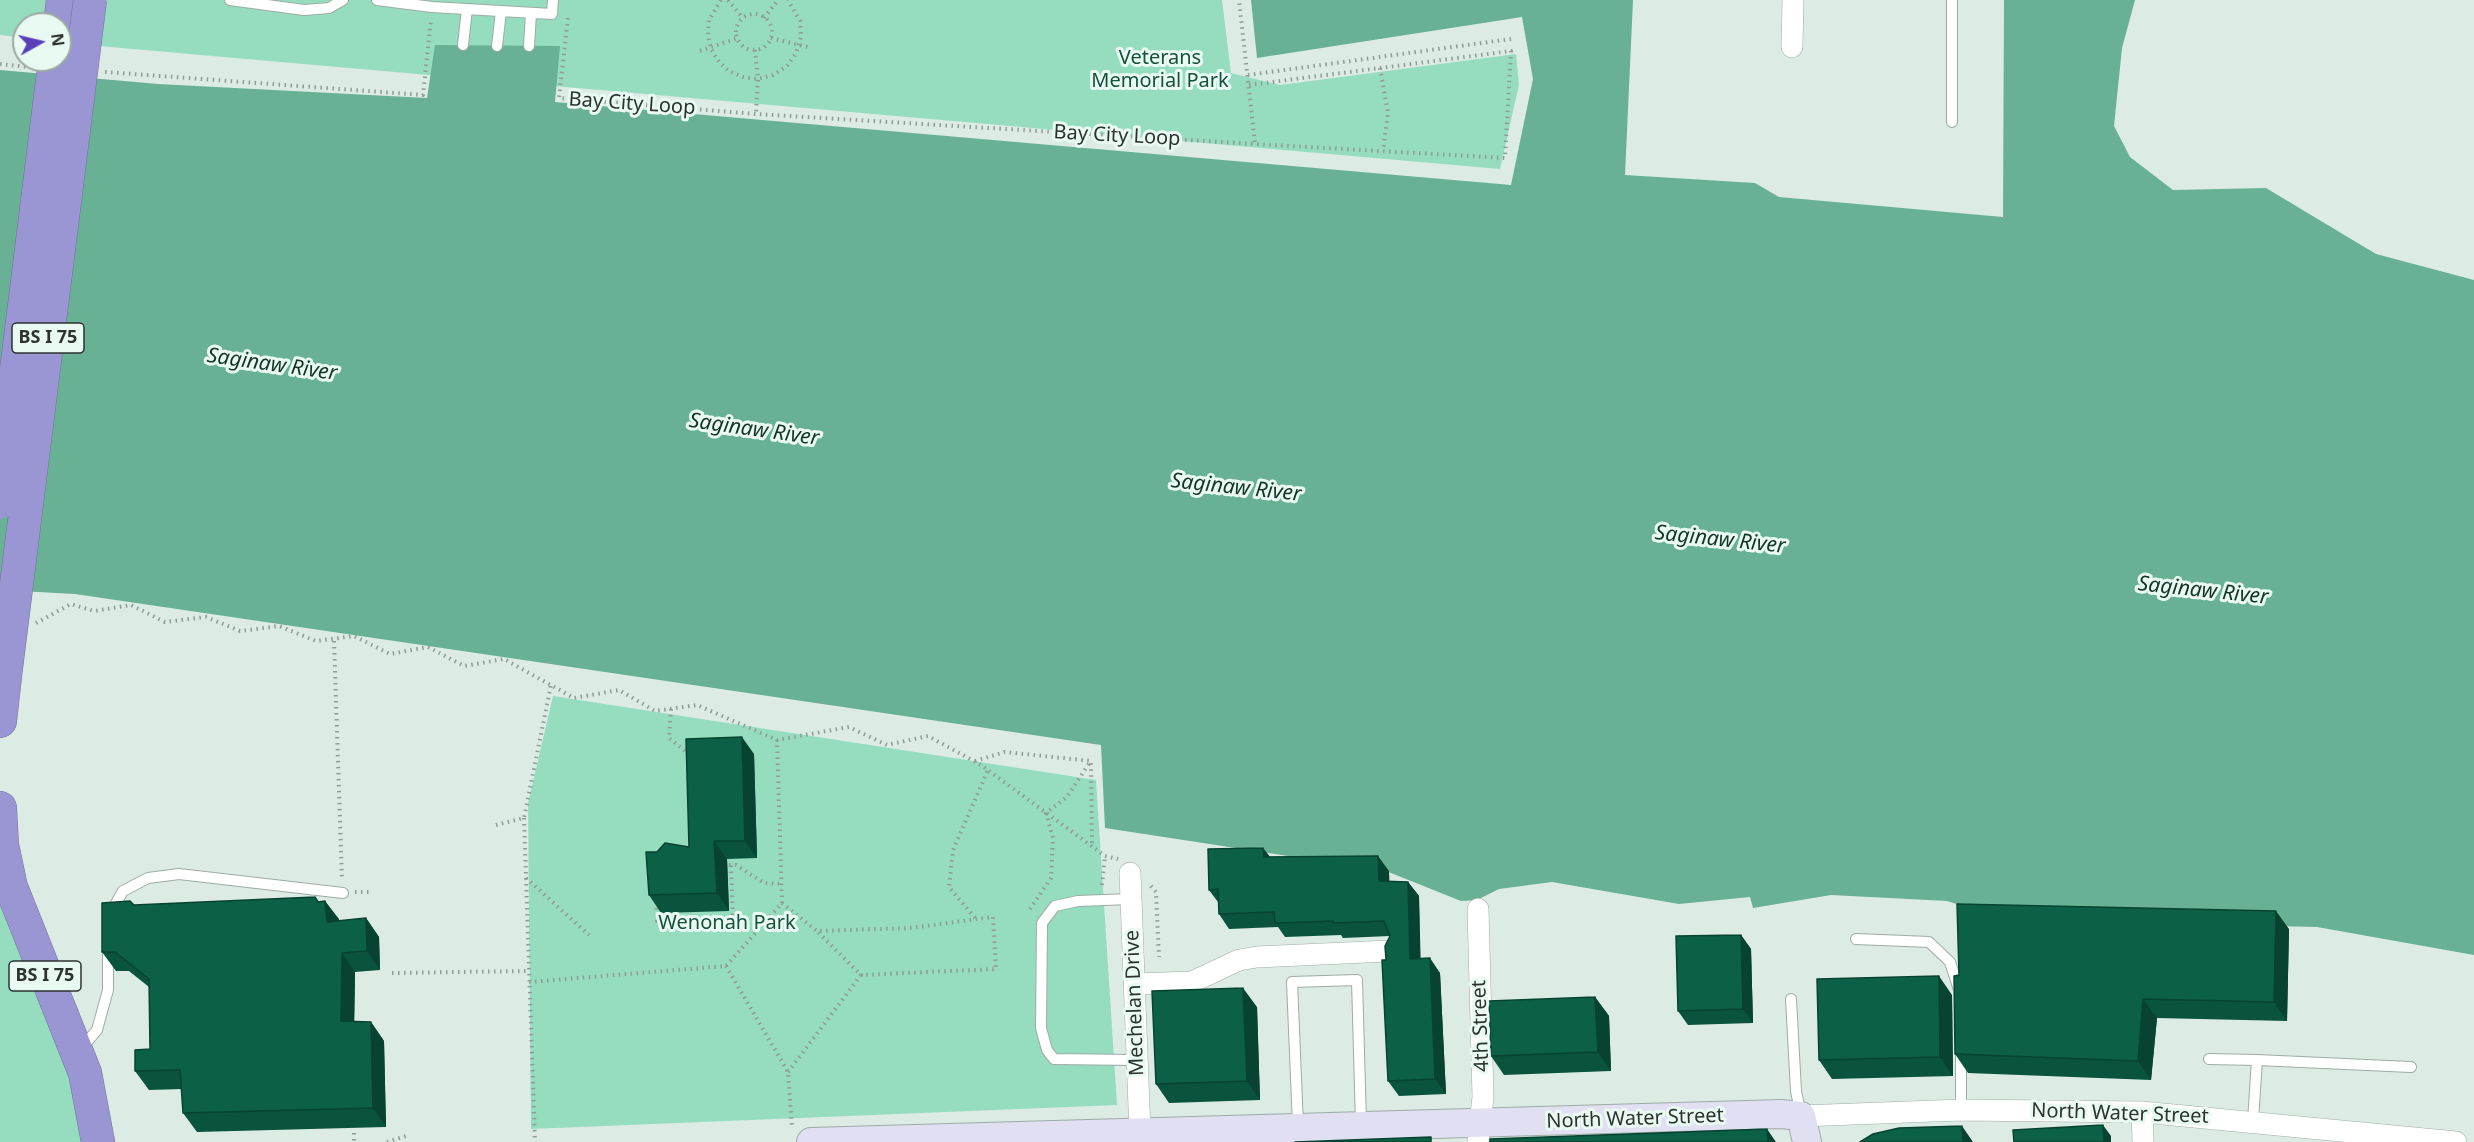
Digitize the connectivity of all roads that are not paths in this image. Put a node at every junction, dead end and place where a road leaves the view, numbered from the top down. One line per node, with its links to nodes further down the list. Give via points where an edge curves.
1 (90, 0): 18 (highway, BS I 75, bridge)
2 (230, 0): 3 (lane, via 304,10 329,8)
3 (343, 0)
4 (377, 0): 8 (lane)
5 (553, 0): 10 (lane, via 552,14)
6 (1793, 0): 14 (street)
7 (1952, 0): 16 (lane)
8 (467, 9): 9 (lane); 11 (lane)
9 (501, 11): 10 (lane); 12 (lane)
10 (531, 13): 13 (lane)
11 (462, 45)
12 (497, 46)
13 (529, 46)
14 (1792, 47)
15 (42, 72): 17 (highway, BS I 75, bridge)
16 (1952, 122)
17 (0, 502)
18 (0, 722)
19 (0, 808): 30 (highway, BS I 75, via 2,845 11,887)
20 (1129, 867): 22 (street, Mechelan Drive)
21 (343, 893): 30 (lane, via 179,874 148,878 123,891 108,917 108,990 97,1030)
22 (1131, 898): 26 (street, Mechelan Drive); 32 (lane, via 1055,906 1042,923 1041,1028 1054,1059)
23 (1478, 909): 41 (street, 4th Street, via 1483,1097)
24 (1856, 939): 28 (lane, via 1929,942 1950,962)
25 (1388, 951): 26 (street, via 1257,957 1239,960 1192,982)
26 (1135, 984): 32 (street, Mechelan Drive)
27 (1791, 999): 40 (lane, via 1796,1091)
28 (1960, 1000)
29 (1960, 1040): 35 (lane)
30 (77, 1053): 44 (highway, BS I 75)
31 (2209, 1059): 33 (lane)
32 (1137, 1060): 43 (street, Mechelan Drive)
33 (2256, 1060): 34 (lane); 37 (lane)
34 (2411, 1067)
35 (1960, 1110): 36 (street, North Water Street); 40 (street, North Water Street)
36 (2142, 1112): 37 (street, North Water Street); 45 (street)
37 (2253, 1121): 46 (street, North Water Street)
38 (1361, 1128): 39 (street, North Water Street); 39 (lane, via 1357,980 1292,982); 41 (street, North Water Street)
39 (1298, 1129): 43 (street, North Water Street)
40 (1804, 1129): 41 (street, North Water Street)
41 (1479, 1133)
42 (802, 1137): 43 (street, North Water Street)
43 (1140, 1137)
44 (98, 1142)
45 (2143, 1142)
46 (2456, 1142)

